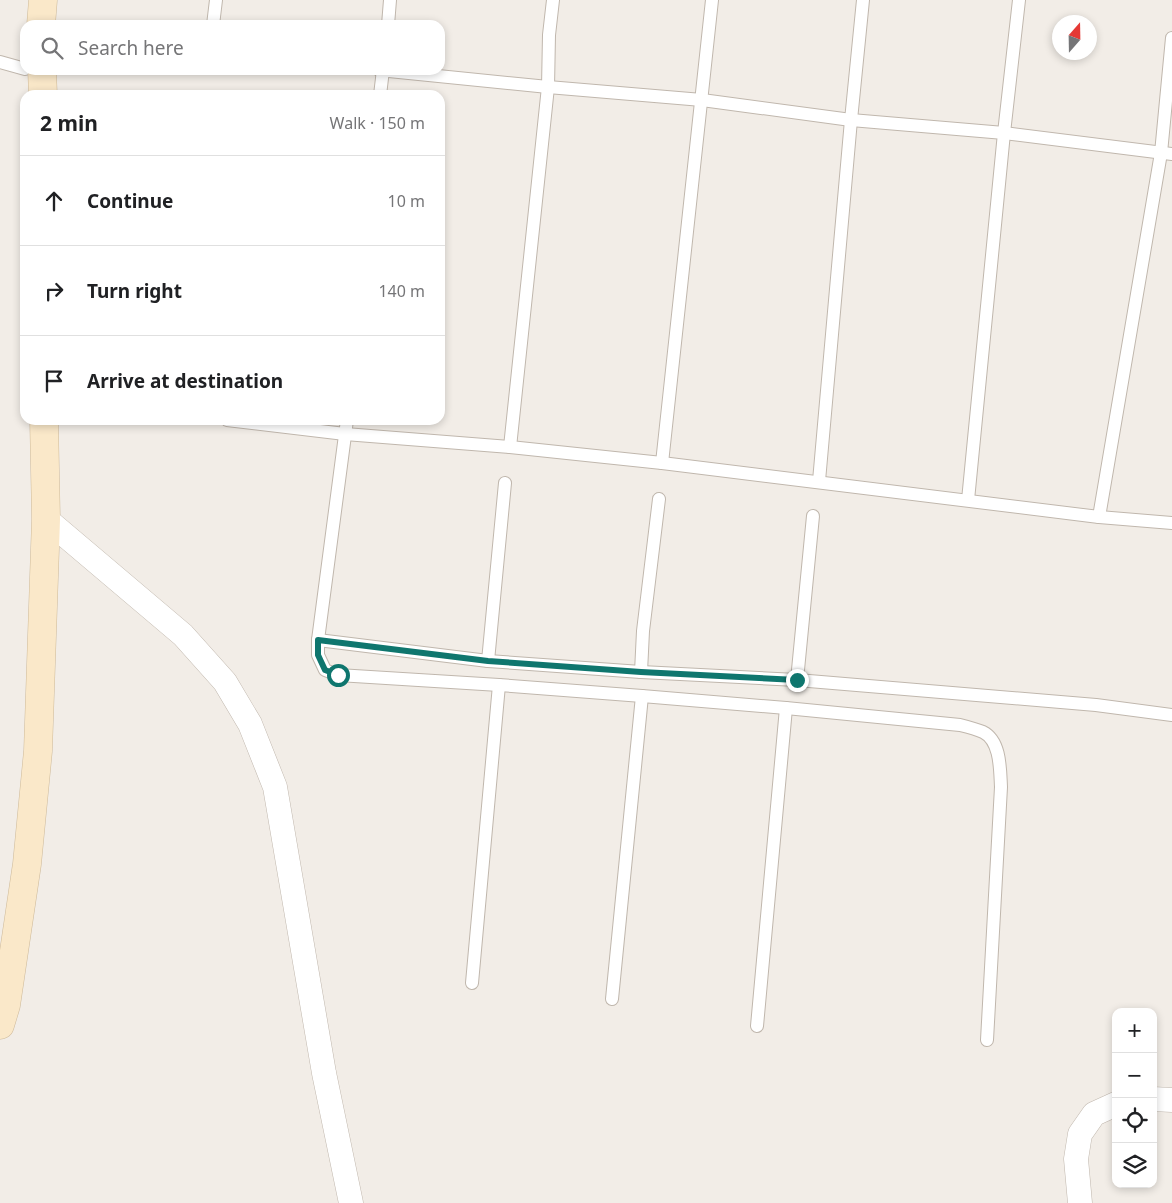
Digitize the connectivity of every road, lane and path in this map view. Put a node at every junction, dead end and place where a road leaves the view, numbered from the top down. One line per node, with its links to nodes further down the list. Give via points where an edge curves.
1 (43, 0): 8 (main road)
2 (216, 0): 9 (lane)
3 (390, 0): 10 (lane)
4 (554, 0): 16 (lane, via 549,35)
5 (712, 0): 18 (lane)
6 (863, 0): 19 (lane)
7 (1019, 0): 20 (lane)
8 (41, 20)
9 (214, 20)
10 (388, 20)
11 (1172, 38): 21 (lane)
12 (0, 62): 13 (lane)
13 (20, 70)
14 (382, 75): 17 (lane)
15 (431, 75): 16 (lane)
16 (548, 87): 18 (lane); 26 (lane)
17 (380, 90)
18 (702, 100): 19 (lane); 27 (lane)
19 (850, 120): 20 (lane); 28 (lane)
20 (1004, 133): 21 (lane); 31 (lane)
21 (1166, 154): 33 (lane)
22 (44, 425): 34 (main road)
23 (269, 425): 25 (lane)
24 (346, 425): 25 (lane)
25 (345, 434): 26 (lane); 36 (lane)
26 (510, 447): 27 (lane)
27 (662, 463): 28 (lane)
28 (819, 481): 31 (lane)
29 (505, 483): 37 (lane)
30 (659, 499): 38 (lane)
31 (968, 500): 33 (lane)
32 (813, 516): 39 (lane)
33 (1099, 517): 35 (lane)
34 (46, 519): 46 (main road, via 38,751 27,864); 52 (street, via 183,636 225,682 250,724 275,787 322,1064)
35 (1172, 523)
36 (318, 640): 37 (lane); 40 (lane, via 318,655 325,670 338,675)
37 (488, 661): 38 (lane)
38 (641, 672): 39 (lane)
39 (797, 680): 43 (lane, via 1096,705)
40 (499, 685): 41 (lane); 44 (lane)
41 (642, 696): 42 (lane); 45 (lane)
42 (786, 708): 47 (lane); 48 (lane, via 960,725 985,732 995,744 1001,787)
43 (1172, 716)
44 (472, 983)
45 (612, 999)
46 (2, 1011)
47 (757, 1026)
48 (987, 1040)
49 (1157, 1099): 50 (street)
50 (1172, 1100)
51 (1112, 1106): 53 (street, via 1094,1114 1080,1134 1076,1159)
52 (350, 1203)
53 (1080, 1203)

